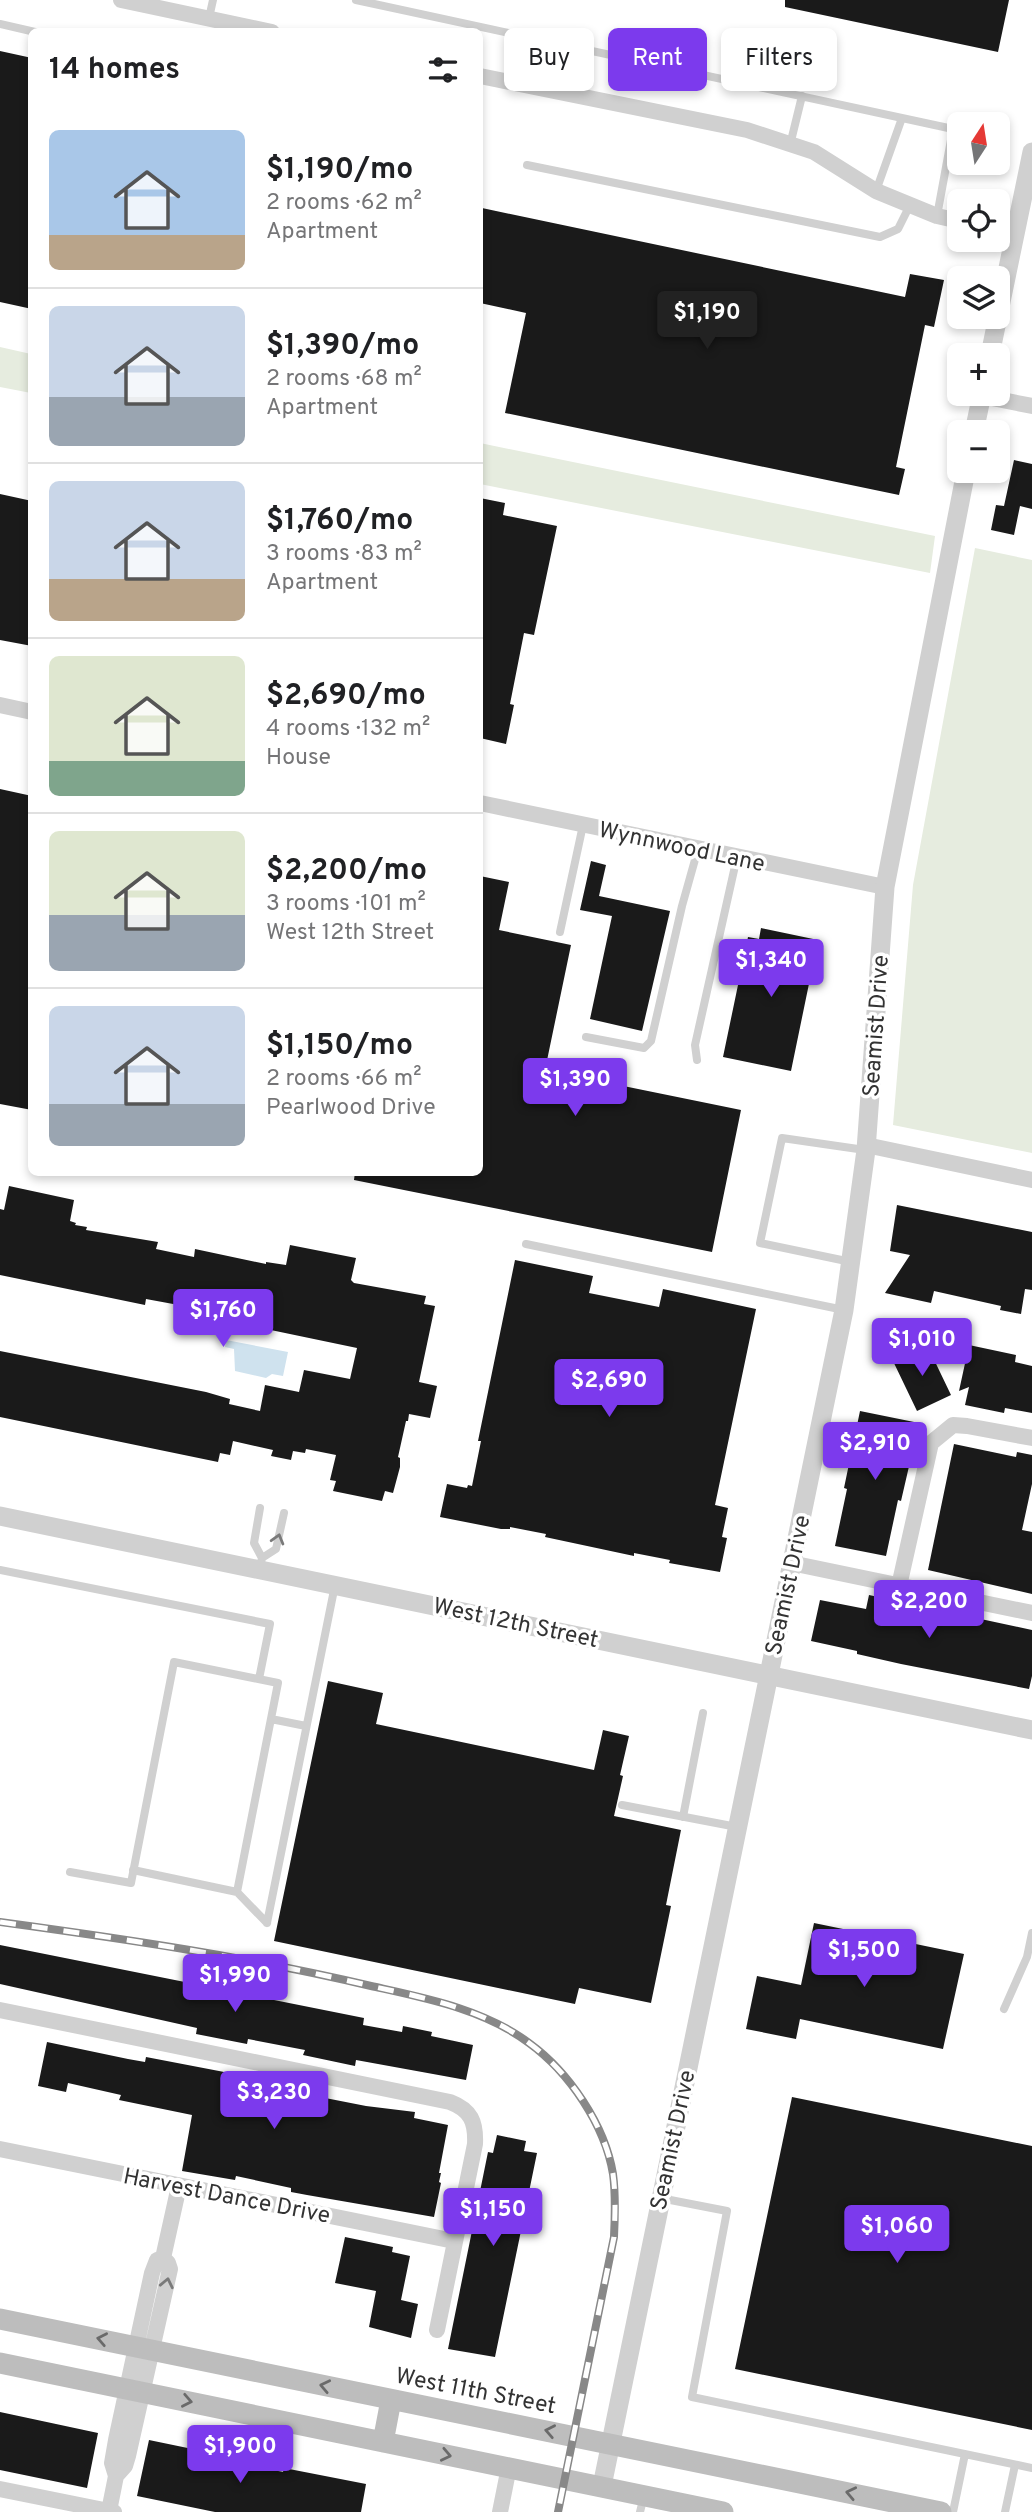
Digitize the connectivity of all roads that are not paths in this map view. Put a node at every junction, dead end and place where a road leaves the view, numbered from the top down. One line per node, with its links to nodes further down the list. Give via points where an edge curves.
1 (121, 0): 4 (street)
2 (213, 0): 4 (lane)
3 (356, 0): 8 (lane)
4 (209, 18): 6 (street)
5 (0, 24): 7 (lane)
6 (254, 28)
7 (28, 30)
8 (504, 32)
9 (594, 51): 13 (lane)
10 (483, 77): 12 (street)
11 (570, 91): 12 (lane)
12 (569, 94): 15 (street, via 747,130)
13 (802, 96): 14 (lane); 15 (lane)
14 (902, 118): 18 (lane); 20 (lane, via 953,129)
15 (790, 145): 18 (street, via 814,152)
16 (1032, 152): 22 (street)
17 (527, 164): 19 (lane, via 880,237 898,229)
18 (876, 191): 19 (street)
19 (910, 205): 20 (street)
20 (937, 216): 21 (street)
21 (947, 218)
22 (1010, 221)
23 (1004, 252): 24 (street)
24 (992, 343)
25 (1010, 401): 26 (street)
26 (1032, 406)
27 (964, 483): 34 (street, Seamist Drive)
28 (0, 705): 29 (street)
29 (28, 711)
30 (483, 804): 31 (street, Wynnwood Lane)
31 (583, 825): 32 (street, Wynnwood Lane); 35 (lane)
32 (698, 849): 33 (street, Wynnwood Lane); 36 (lane, via 651,1041 644,1048)
33 (737, 857): 34 (street, Wynnwood Lane); 37 (lane, via 695,1045)
34 (885, 887): 38 (street, Seamist Drive)
35 (560, 932)
36 (586, 1037)
37 (697, 1060)
38 (866, 1148): 39 (street); 41 (street, Seamist Drive); 41 (lane, via 782,1138 760,1243)
39 (1032, 1180)
40 (526, 1244): 42 (lane)
41 (851, 1262): 42 (street, Seamist Drive)
42 (844, 1310): 48 (street, Seamist Drive)
43 (1032, 1438): 51 (street, via 953,1425 931,1443)
44 (260, 1508): 47 (lane, via 254,1543)
45 (284, 1513): 47 (lane, one-way to 45, via 276,1549)
46 (0, 1516): 47 (street, West 12th Street)
47 (261, 1563): 50 (street, West 12th Street)
48 (791, 1563): 51 (street); 53 (street, Seamist Drive)
49 (0, 1570): 54 (lane, via 270,1624)
50 (335, 1585): 53 (street, West 12th Street); 57 (lane)
51 (899, 1586): 52 (street)
52 (1032, 1613)
53 (768, 1674): 58 (street, West 12th Street); 61 (street, Seamist Drive)
54 (259, 1679): 56 (lane, via 278,1683); 62 (lane, via 174,1662)
55 (703, 1713): 60 (lane)
56 (271, 1719): 57 (lane); 64 (lane)
57 (306, 1726): 64 (lane, via 267,1923)
58 (1032, 1730)
59 (622, 1805): 60 (lane)
60 (683, 1817): 61 (lane)
61 (737, 1827): 70 (street, Seamist Drive)
62 (133, 1870): 63 (lane, via 131,1883); 64 (lane)
63 (70, 1872)
64 (237, 1892)
65 (1032, 1933): 66 (lane, via 1027,1957)
66 (1004, 2009)
67 (0, 2010): 71 (street, via 450,2102 468,2111 475,2144)
68 (0, 2149): 69 (street, Harvest Dance Drive)
69 (179, 2186): 71 (street, Harvest Dance Drive); 74 (street, via 163,2258 170,2269)
70 (660, 2198): 79 (street, Seamist Drive); 80 (lane, via 727,2211 692,2397)
71 (454, 2241): 73 (street)
72 (0, 2319): 74 (main road, West 11th Street, one-way to 72)
73 (436, 2330)
74 (144, 2348): 76 (street); 77 (main road, West 11th Street, one-way to 74)
75 (0, 2363): 76 (main road)
76 (135, 2391): 78 (main road, one-way to 78); 87 (street, via 113,2459 116,2476)
77 (391, 2400): 78 (main road); 79 (main road, West 11th Street, one-way to 77)
78 (383, 2442): 82 (main road, one-way to 82)
79 (610, 2444): 84 (street, Seamist Drive); 90 (main road, West 11th Street, one-way to 79)
80 (965, 2454): 81 (lane); 91 (lane)
81 (1015, 2465): 83 (lane); 92 (lane)
82 (509, 2468): 84 (main road); 88 (street)
83 (1032, 2468)
84 (601, 2486): 86 (main road)
85 (0, 2489): 87 (street)
86 (642, 2504): 89 (main road)
87 (111, 2511)
88 (499, 2512)
89 (723, 2512)
90 (941, 2512)
91 (954, 2512)
92 (1005, 2512)

